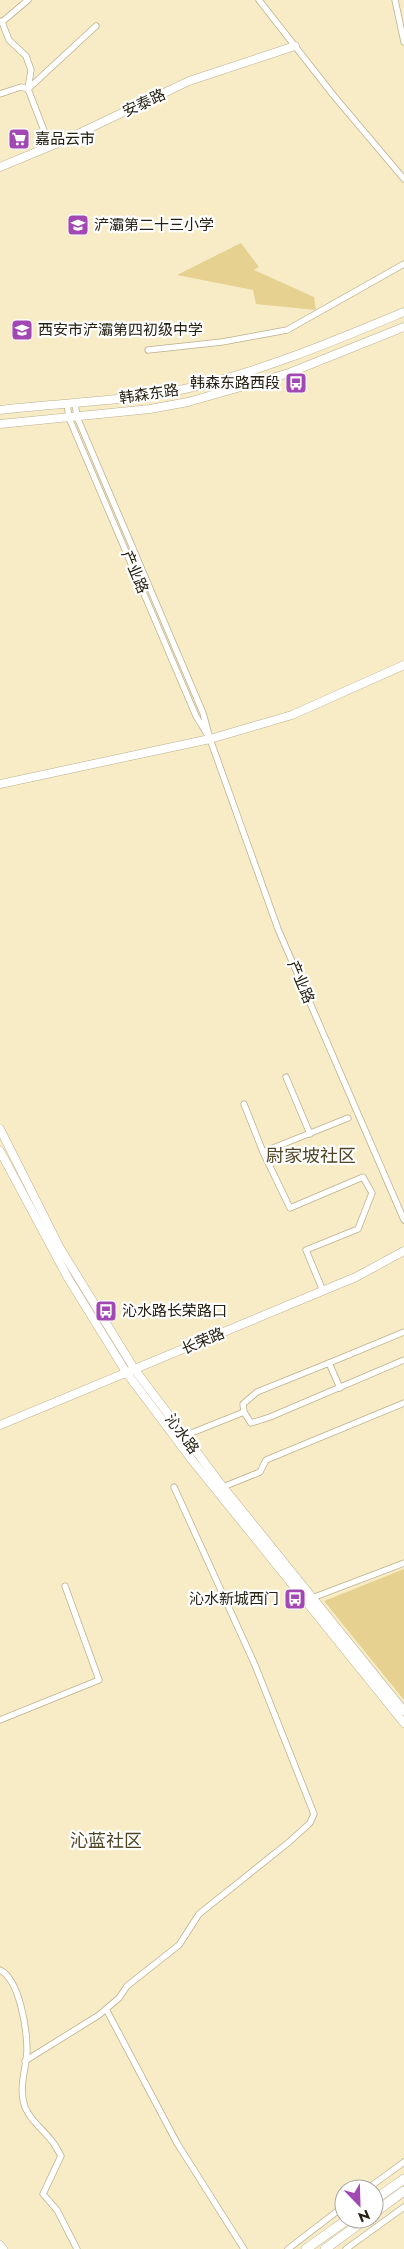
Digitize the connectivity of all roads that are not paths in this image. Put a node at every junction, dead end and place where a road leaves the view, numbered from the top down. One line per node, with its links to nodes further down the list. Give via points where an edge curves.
1 (28, 0): 4 (street)
2 (259, 0): 7 (street)
3 (395, 0): 6 (street)
4 (1, 21): 8 (street, via 9,40 26,56 31,70)
5 (96, 26): 8 (street)
6 (404, 42)
7 (293, 47): 10 (main road, 安泰路, via 189,81); 12 (street)
8 (28, 88): 9 (street, via 21,86); 10 (street)
9 (1, 92)
10 (50, 146): 11 (main road, 安泰路)
11 (0, 167)
12 (404, 179)
13 (404, 264): 16 (street, via 287,330 222,342)
14 (404, 312): 17 (main road, 韩森东路, via 310,350 230,377 187,388)
15 (404, 328): 19 (main road, 韩森东路, via 289,373 225,393 150,410)
16 (148, 350)
17 (71, 403): 18 (main road, 韩森东路); 19 (street, 产业路)
18 (0, 410)
19 (73, 418): 20 (main road, 韩森东路); 22 (street, 产业路, via 203,713)
20 (0, 424)
21 (404, 665): 22 (main road, via 292,715)
22 (210, 739): 23 (main road); 31 (street, 产业路, via 278,929)
23 (0, 784)
24 (286, 1078): 28 (street)
25 (244, 1104): 30 (street)
26 (348, 1118): 28 (street)
27 (0, 1129): 37 (main road, 沁水路, via 60,1248)
28 (310, 1134): 30 (street)
29 (0, 1151): 38 (main road, 沁水路, via 63,1270)
30 (262, 1152): 33 (street, via 290,1208 363,1178 372,1193 358,1230 306,1250)
31 (404, 1220)
32 (404, 1250): 33 (main road, 长荣路)
33 (323, 1291): 37 (main road, 长荣路)
34 (404, 1332): 36 (street)
35 (404, 1360): 39 (street)
36 (329, 1363): 39 (street); 41 (street, via 257,1392 243,1404)
37 (135, 1370): 38 (main road, 长荣路); 43 (main road, 沁水路)
38 (126, 1372): 42 (main road, 长荣路); 51 (main road, 沁水路, via 192,1460)
39 (340, 1388): 41 (street, via 251,1423)
40 (404, 1403): 45 (street, via 266,1460 260,1472)
41 (244, 1412): 43 (street)
42 (0, 1425)
43 (184, 1436): 45 (main road, 沁水路)
44 (174, 1487): 53 (street, via 255,1664 314,1814 310,1823 289,1842 199,1914 180,1946 127,1986)
45 (223, 1487): 48 (main road, 沁水路)
46 (404, 1562): 48 (street)
47 (65, 1586): 50 (street, via 99,1680)
48 (312, 1598): 49 (main road, 沁水路)
49 (404, 1711)
50 (0, 1720)
51 (404, 1723)
52 (0, 1970): 54 (street, via 18,1994)
53 (106, 2009): 54 (street); 68 (street, via 177,2144)
54 (25, 2061): 67 (street, via 21,2090 25,2108 61,2156 42,2194 57,2210)
55 (404, 2162): 57 (street)
56 (404, 2178): 59 (main road)
57 (381, 2179)
58 (404, 2191): 60 (main road)
59 (384, 2193)
60 (384, 2206)
61 (404, 2207): 72 (street)
62 (334, 2214): 69 (street)
63 (334, 2229): 70 (main road)
64 (352, 2229): 71 (main road)
65 (0, 2244): 66 (main road)
66 (3, 2249)
67 (77, 2249)
68 (244, 2249)
69 (288, 2249)
70 (306, 2249)
71 (325, 2249)
72 (346, 2249)

